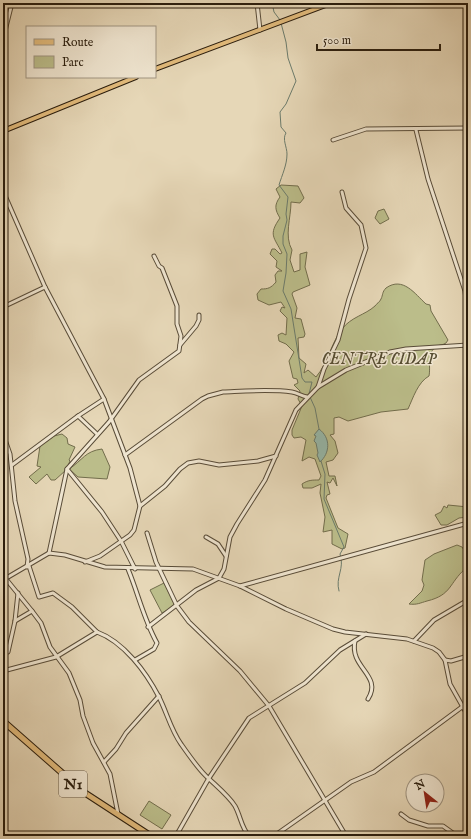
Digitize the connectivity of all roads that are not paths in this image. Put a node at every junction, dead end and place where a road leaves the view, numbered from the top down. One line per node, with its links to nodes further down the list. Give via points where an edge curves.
1 (12, 3): 5 (street)
2 (257, 3): 4 (street)
3 (331, 3): 4 (main road)
4 (260, 30): 6 (main road)
5 (3, 39)
6 (156, 69)
7 (134, 78): 10 (main road)
8 (468, 128): 9 (street)
9 (416, 130): 11 (street, via 366,129); 18 (street, via 428,180 465,291)
10 (3, 131)
11 (333, 140)
12 (3, 191): 15 (street)
13 (342, 192): 21 (street, via 346,208 361,225 366,248 338,340)
14 (154, 256): 19 (street, via 162,268 177,306)
15 (45, 287): 16 (street); 23 (street)
16 (3, 307)
17 (198, 315): 19 (street, via 196,326)
18 (468, 316)
19 (180, 344): 25 (street, via 179,351 139,380)
20 (468, 345): 21 (street, via 390,352 346,370)
21 (318, 387): 22 (street)
22 (308, 395): 28 (street, via 288,392 214,394); 29 (street, via 296,410)
23 (104, 399): 24 (street); 25 (street)
24 (78, 416): 27 (street); 30 (street)
25 (112, 418): 27 (street); 28 (street)
26 (3, 434): 30 (street)
27 (97, 434): 31 (street)
28 (125, 455): 32 (street)
29 (276, 456): 32 (street, via 258,461 218,465 199,461 188,463); 38 (street, via 265,480 230,537)
30 (12, 465): 40 (street, via 15,501)
31 (68, 469): 36 (street); 37 (street)
32 (140, 506): 36 (street, via 134,530)
33 (468, 523): 46 (street)
34 (147, 533): 41 (street)
35 (206, 537): 38 (street, via 218,544)
36 (121, 541): 39 (street, via 100,556); 43 (street)
37 (49, 553): 39 (street); 40 (street)
38 (226, 556): 44 (street, via 224,569)
39 (85, 562): 42 (street)
40 (28, 566): 45 (street); 53 (street, via 39,597 53,593 72,606)
41 (159, 568): 43 (street); 44 (street, via 193,569); 49 (street)
42 (128, 569): 43 (street); 52 (street, via 144,609)
43 (135, 569)
44 (219, 578): 46 (street); 49 (street, via 196,590)
45 (5, 580): 47 (street)
46 (240, 586): 54 (street, via 333,629)
47 (18, 593): 50 (street); 51 (street)
48 (468, 600): 56 (street, via 438,618)
49 (177, 606): 52 (street); 66 (street, via 189,622 240,671)
50 (32, 611): 51 (street); 58 (street, via 41,623)
51 (15, 621): 57 (street)
52 (148, 627): 60 (street, via 157,642 154,648)
53 (97, 632): 58 (street); 60 (street, via 108,636)
54 (366, 634): 55 (street); 56 (street)
55 (355, 641): 64 (street, via 356,662 370,678 372,686); 66 (street, via 336,653 305,683)
56 (414, 641): 61 (street, via 433,648)
57 (8, 652)
58 (56, 656): 62 (street); 70 (street, via 69,674 80,700 85,723)
59 (468, 656): 61 (street, via 452,661)
60 (135, 660): 63 (street)
61 (445, 660): 67 (street, via 450,684)
62 (3, 671)
63 (159, 696): 70 (street); 71 (street, via 181,745)
64 (368, 699)
65 (468, 705): 67 (street)
66 (269, 706): 71 (street, via 249,718); 72 (street)
67 (462, 707): 68 (street); 72 (street, via 374,772 351,782)
68 (468, 716)
69 (3, 721): 74 (highway, N1, via 73,784)
70 (104, 762): 74 (street, via 112,781)
71 (209, 778): 76 (street); 77 (street, via 236,808 242,829)
72 (325, 799): 78 (street); 79 (street)
73 (402, 814): 80 (street, via 409,820 428,826 443,826)
74 (119, 816): 75 (highway, N1)
75 (151, 836)
76 (176, 836)
77 (249, 836)
78 (274, 836)
79 (346, 836)
80 (457, 836)

